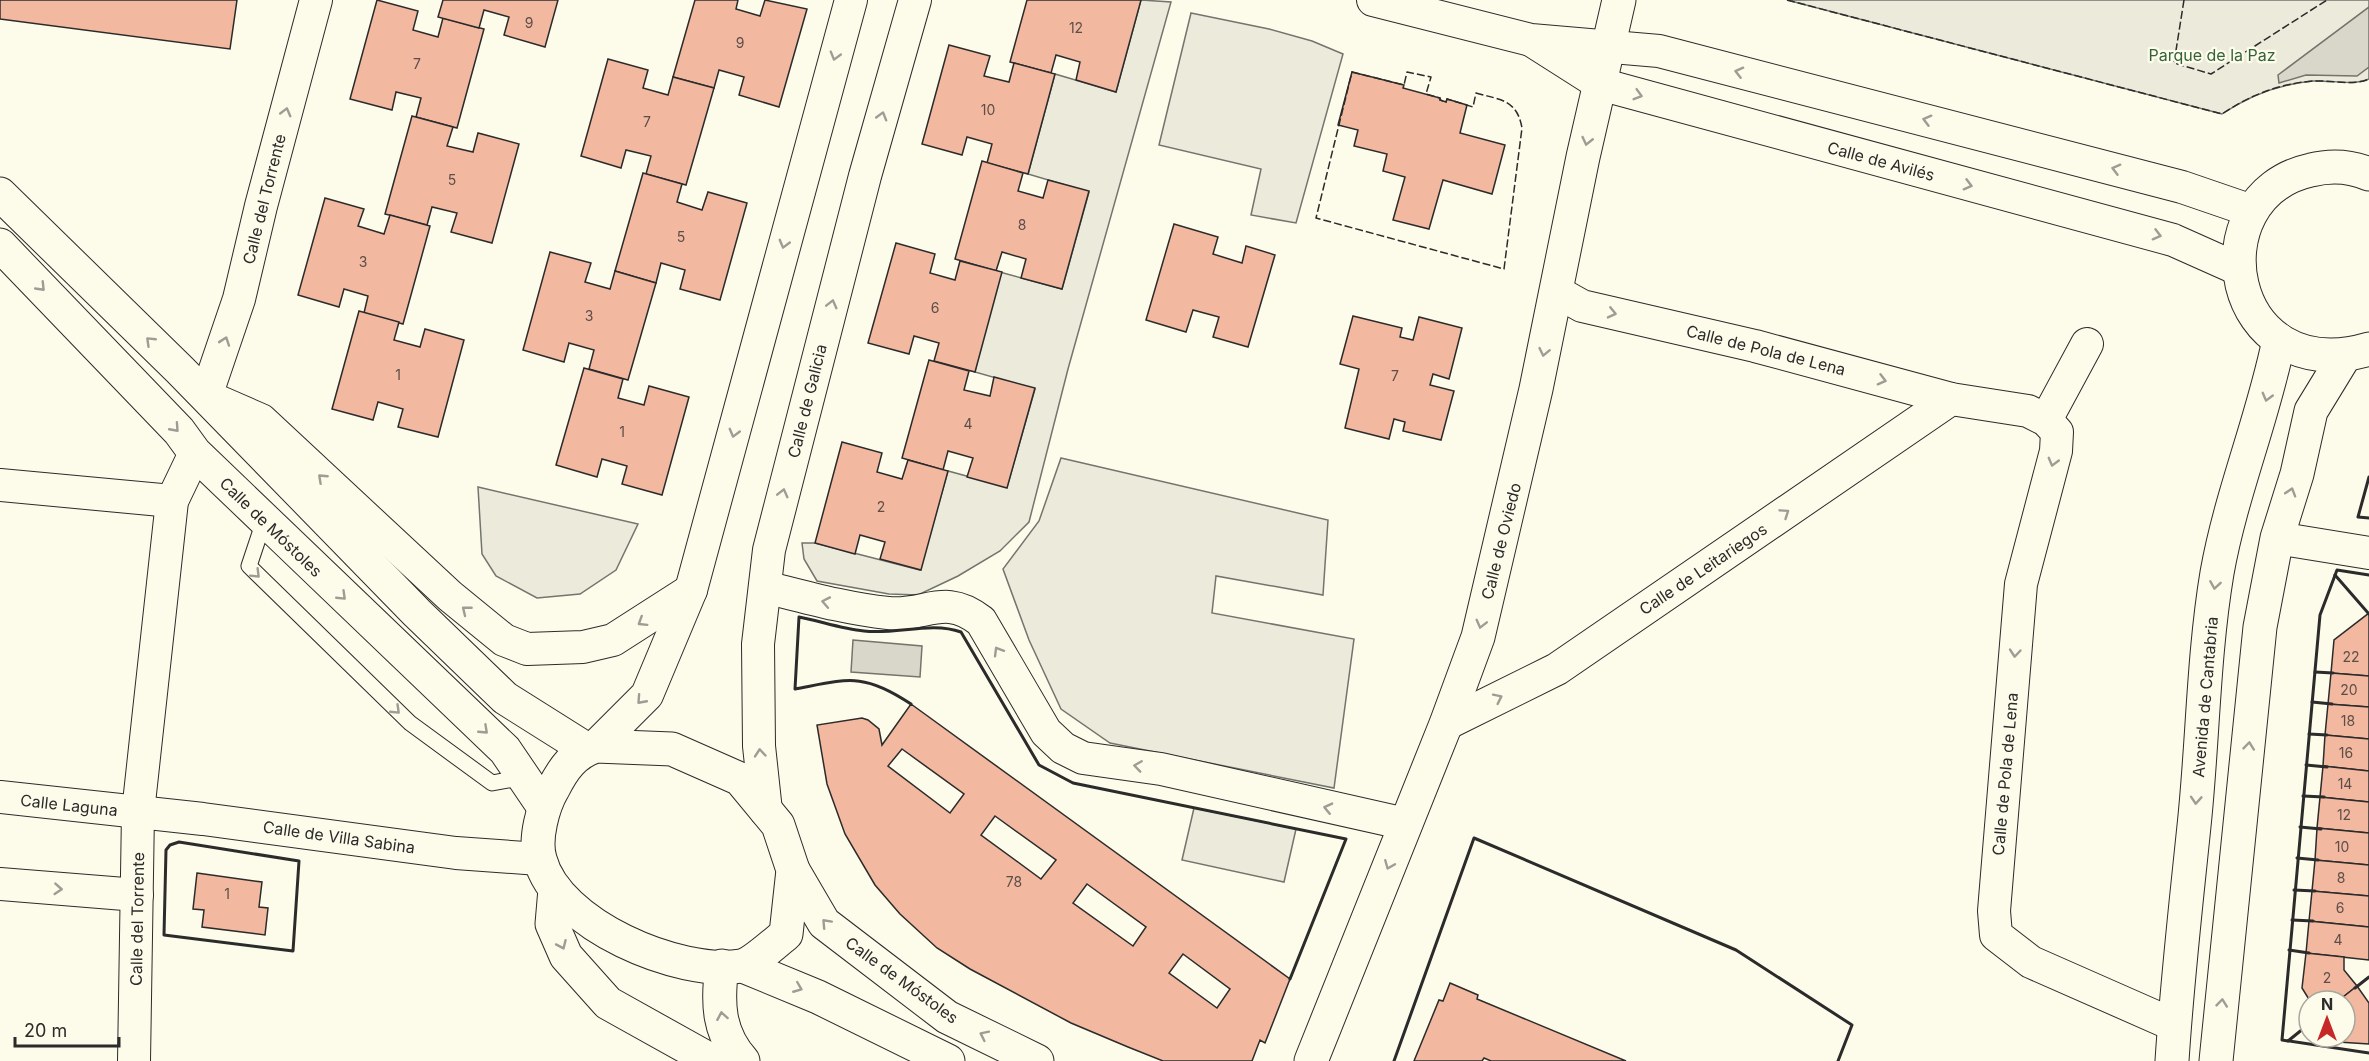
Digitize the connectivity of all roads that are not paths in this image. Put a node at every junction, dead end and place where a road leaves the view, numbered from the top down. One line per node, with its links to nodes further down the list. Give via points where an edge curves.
1 (316, 0): 18 (street, Calle del Torrente, one-way to 1, via 239,299)
2 (851, 0): 28 (street, one-way to 28)
3 (915, 0): 27 (street, Calle de Galicia, one-way to 3, via 769,550 782,498)
4 (1373, 0): 6 (street, Calle de Avilés)
5 (1619, 0): 7 (main road, Calle de Oviedo)
6 (1531, 40): 7 (street, Calle de Avilés); 8 (street, Calle de Avilés)
7 (1610, 46): 8 (main road, Calle de Oviedo); 11 (street, Calle de Avilés, one-way to 7, via 2182,187 1902,113 1659,51)
8 (1600, 84): 13 (street, Calle de Avilés, one-way to 13, via 2173,240); 14 (main road, Calle de Oviedo, one-way to 14)
9 (2369, 174): 11 (main road, via 2327,166 2297,173 2272,188)
10 (0, 194): 18 (main road, one-way to 10)
11 (2252, 211): 13 (main road, via 2240,239)
12 (0, 245): 21 (main road, Calle de Móstoles, one-way to 21, via 179,431)
13 (2238, 269): 15 (main road, via 2244,296 2258,321)
14 (1557, 292): 19 (street, Calle de Pola de Lena, one-way to 19, via 1582,306 1755,346); 29 (main road, Calle de Oviedo, one-way to 29, via 1478,637)
15 (2279, 340): 17 (main road, via 2321,357); 43 (main road, Avenida de Cantabria, one-way to 43, via 2218,570 2208,638)
16 (2087, 344): 20 (street)
17 (2356, 353): 25 (main road, one-way to 17, via 2311,411)
18 (206, 396): 28 (street, one-way to 18, via 613,640 583,647 526,649 504,640 450,597 261,420); 30 (main road, via 505,698)
19 (1951, 399): 20 (street, Calle de Pola de Lena, via 2028,411); 29 (street, Calle de Leitariegos, one-way to 19, via 1557,669)
20 (2046, 420): 43 (street, Calle de Pola de Lena, one-way to 43, via 2057,432 2056,451 2021,584 1994,911 1996,935 2031,962)
21 (195, 453): 23 (street, Calle del Torrente); 24 (main road, Calle de Móstoles)
22 (0, 485): 23 (street)
23 (172, 501): 35 (street, Calle del Torrente)
24 (264, 521): 31 (main road, Calle de Móstoles, one-way to 31, via 505,750); 31 (lane, one-way to 31, via 249,566 410,723 492,783)
25 (2277, 538): 26 (street); 51 (main road, one-way to 25, via 2260,627)
26 (2369, 553)
27 (765, 587): 34 (street, Calle de Galicia, one-way to 27, via 759,746 758,645); 36 (street, one-way to 27, via 1161,769 1083,758 1063,748 1046,732 981,621 967,610 947,606 890,614)
28 (691, 590): 30 (street, one-way to 30, via 646,695)
29 (1446, 724): 36 (main road, Calle de Oviedo)
30 (591, 747): 33 (main road, via 564,767); 34 (main road, via 672,748 740,779)
31 (524, 777): 33 (main road, Calle de Móstoles)
32 (0, 797): 35 (street, Calle Laguna)
33 (543, 806): 37 (main road)
34 (766, 811): 38 (main road, via 778,825)
35 (138, 812): 37 (street, Calle de Villa Sabina, via 456,853); 41 (street, Calle del Torrente)
36 (1406, 824): 49 (main road, Calle de Oviedo, one-way to 49)
37 (539, 859): 40 (main road)
38 (793, 870): 42 (main road, via 786,934); 48 (main road, Calle de Móstoles, one-way to 38, via 947,1017 824,923)
39 (0, 884): 41 (street, one-way to 41)
40 (555, 889): 42 (main road, via 595,927 642,950 697,966); 45 (main road, one-way to 45, via 552,924 566,956 608,1003)
41 (137, 895): 44 (street, Calle del Torrente)
42 (733, 966): 46 (main road, one-way to 42, via 731,1047 720,1017 719,988); 47 (main road, one-way to 47, via 818,997)
43 (2174, 1025): 50 (main road, Avenida de Cantabria)
44 (134, 1061)
45 (712, 1061)
46 (744, 1061)
47 (948, 1061)
48 (1037, 1061)
49 (1311, 1061)
50 (2172, 1061)
51 (2216, 1061)

